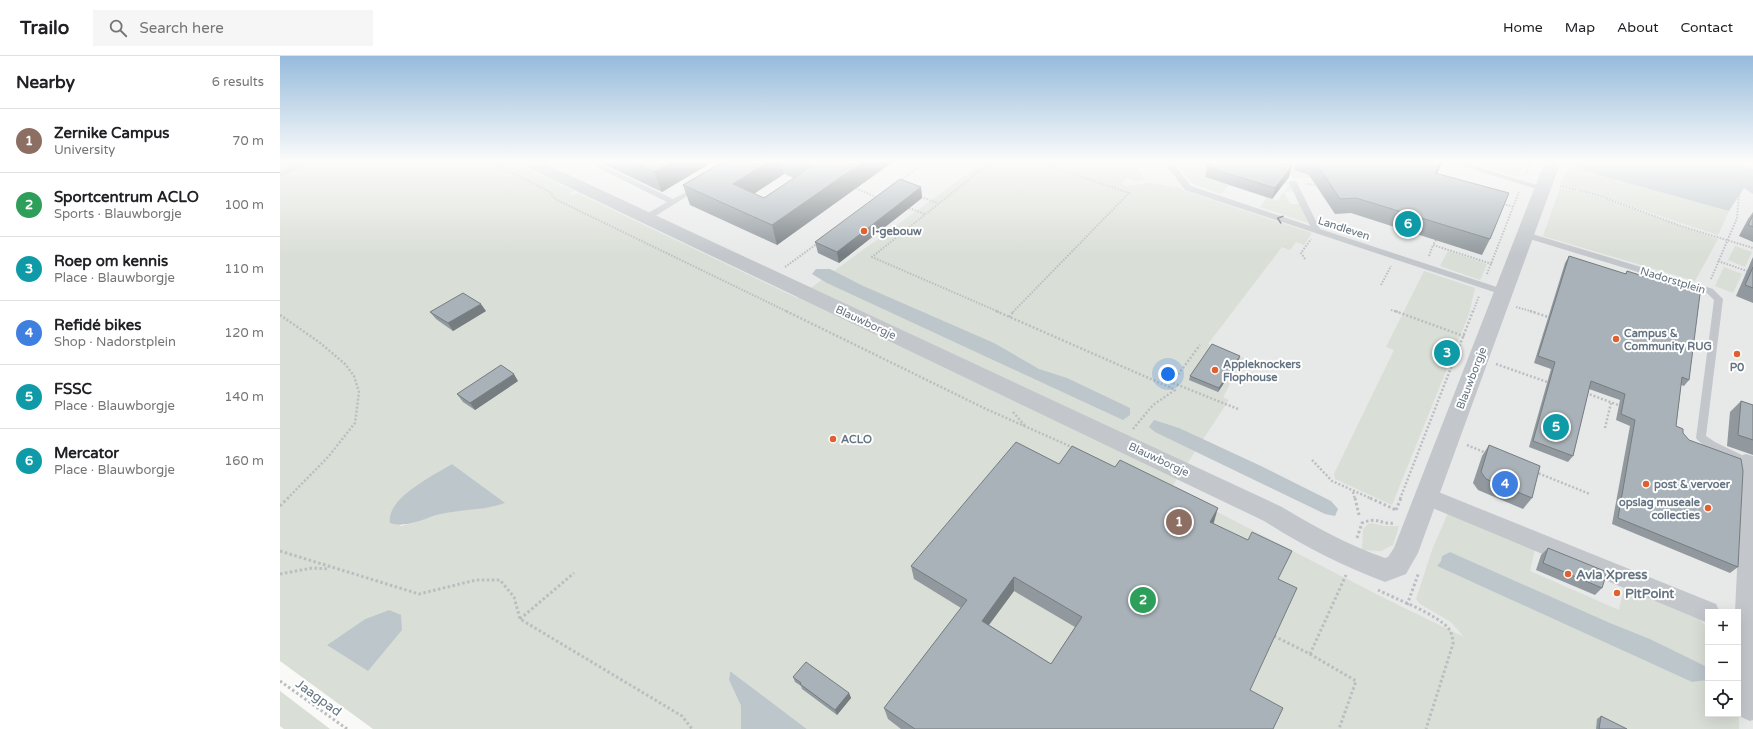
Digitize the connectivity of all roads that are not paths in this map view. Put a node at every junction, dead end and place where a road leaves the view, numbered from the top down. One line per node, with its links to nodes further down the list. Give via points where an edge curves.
1 (592, 192): 8 (street, Blauwborgje)
2 (653, 192): 7 (lane)
3 (1201, 192): 9 (lane, Landleven, one-way to 3)
4 (1297, 192): 9 (lane)
5 (1548, 192): 10 (street, Blauwborgje)
6 (688, 193): 7 (lane)
7 (673, 202): 8 (lane)
8 (646, 218): 14 (street, Blauwborgje, via 1273,514 1317,540 1377,568 1392,569 1400,562)
9 (1317, 231): 11 (lane, Landleven, via 1483,285)
10 (1526, 235): 11 (street, Blauwborgje); 12 (lane, Nadorstplein, via 1710,291 1719,299 1701,438)
11 (1508, 299): 14 (street, Blauwborgje)
12 (1746, 462): 13 (street, Nadorstplein, via 1746,470)
13 (1753, 487): 16 (street, Nadorstplein)
14 (1426, 496): 15 (street)
15 (1705, 611)
16 (1742, 626): 17 (street, Nadorstplein)
17 (1751, 710)

